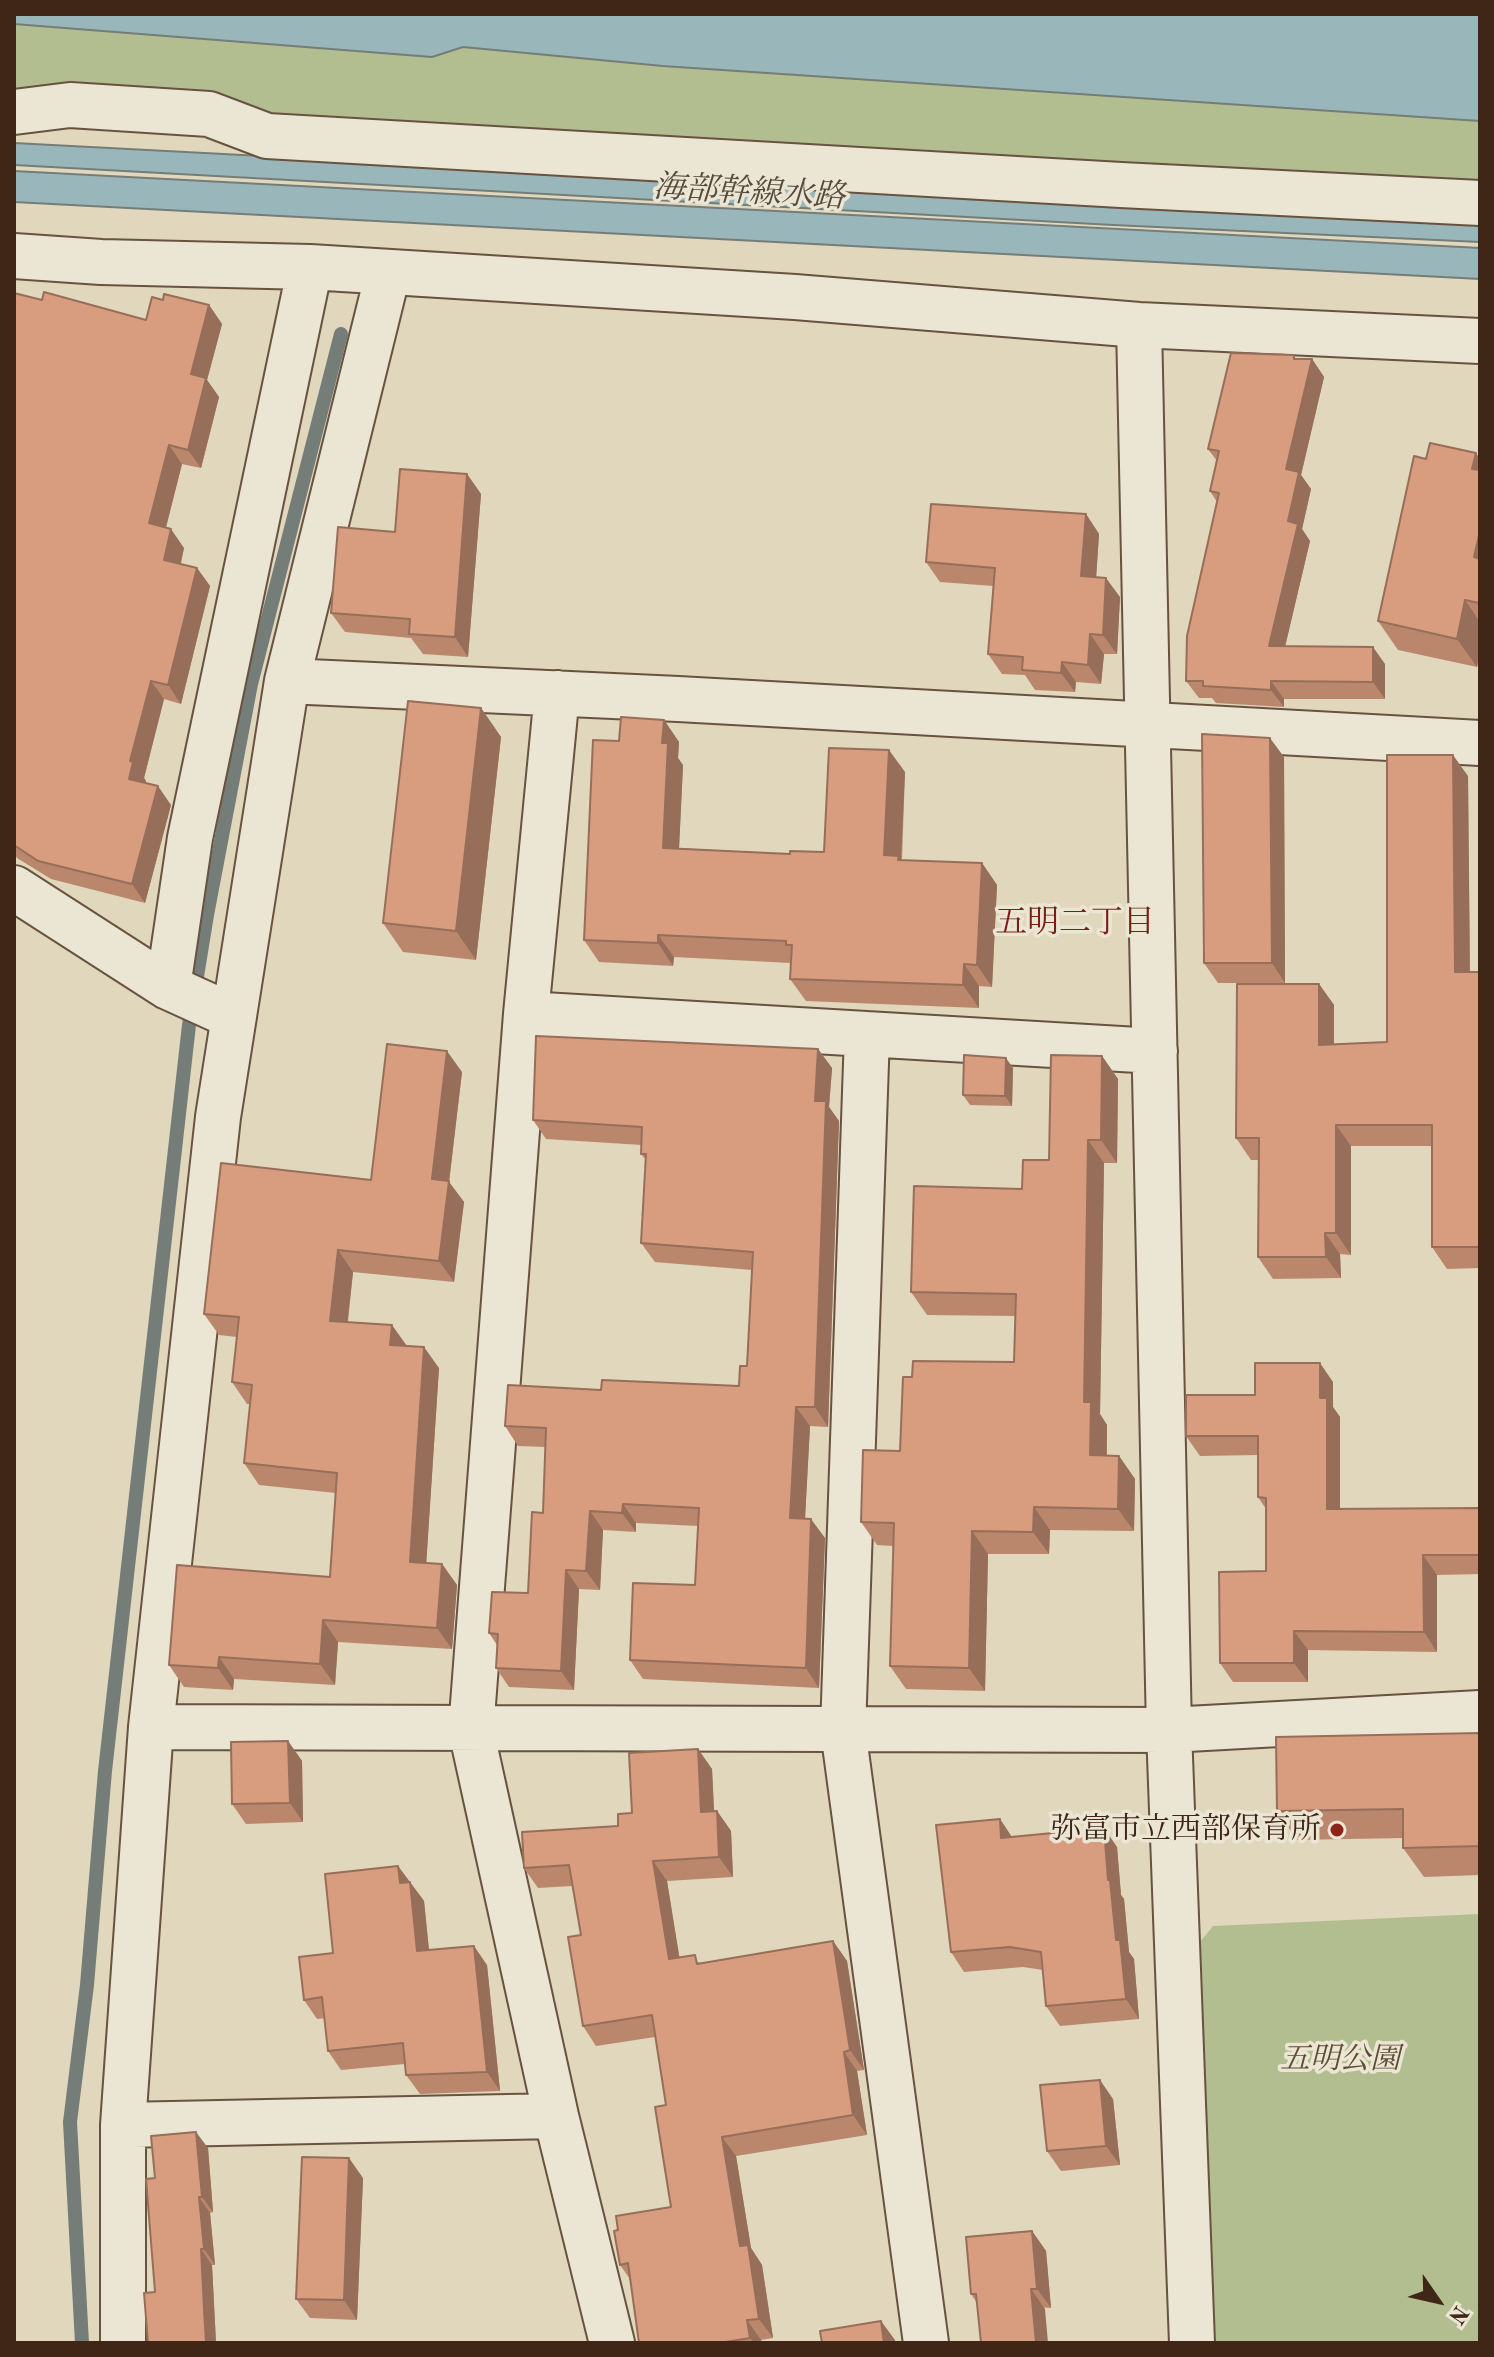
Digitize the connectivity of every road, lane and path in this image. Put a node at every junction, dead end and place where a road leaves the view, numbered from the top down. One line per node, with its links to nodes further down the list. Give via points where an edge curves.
1 (14, 112): 2 (street, via 70,105 209,114 267,136)
2 (1480, 203)
3 (14, 256): 4 (street)
4 (310, 267): 5 (street); 13 (street, via 190,838)
5 (388, 273): 6 (street, via 795,297); 8 (street)
6 (1139, 325): 7 (street); 10 (street)
7 (1480, 341)
8 (287, 681): 9 (street); 13 (street)
9 (557, 693): 10 (street); 14 (street)
10 (1148, 727): 11 (street); 16 (street)
11 (1480, 743)
12 (14, 888): 13 (street)
13 (200, 1002): 18 (street, via 218,1117)
14 (526, 1014): 15 (street); 19 (street)
15 (867, 1034): 16 (street); 20 (street)
16 (1155, 1051): 21 (street)
17 (1480, 1713): 21 (street)
18 (151, 1727): 19 (street); 23 (street)
19 (471, 1730): 20 (street); 22 (street)
20 (843, 1730): 21 (street); 26 (street)
21 (1169, 1730): 27 (street)
22 (556, 2116): 23 (street); 25 (street)
23 (123, 2125): 24 (street)
24 (123, 2343)
25 (612, 2343)
26 (926, 2343)
27 (1192, 2343)

